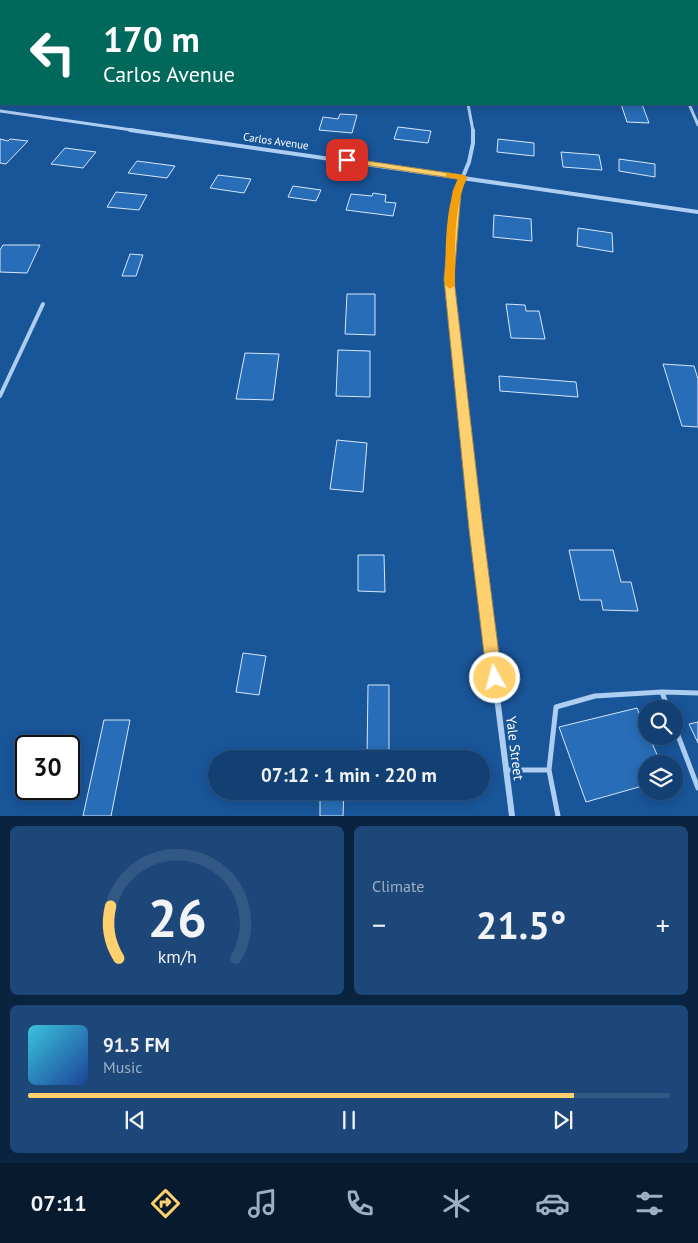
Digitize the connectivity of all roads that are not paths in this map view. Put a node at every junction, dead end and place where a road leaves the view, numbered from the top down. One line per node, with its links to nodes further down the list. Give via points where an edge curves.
1 (468, 105): 5 (street, Yale Street, via 473,143)
2 (689, 105): 4 (street)
3 (0, 111): 5 (street, Carlos Avenue)
4 (698, 126)
5 (463, 177): 6 (street, Carlos Avenue); 13 (street, Yale Street, via 457,191 449,279)
6 (698, 212)
7 (43, 304): 8 (lane)
8 (0, 396)
9 (662, 692): 10 (lane); 11 (lane); 14 (lane, via 606,693 577,698 556,707)
10 (698, 693)
11 (665, 700)
12 (682, 745): 15 (lane)
13 (506, 770): 14 (lane); 16 (street, Yale Street)
14 (549, 770): 17 (lane)
15 (698, 788)
16 (512, 816)
17 (558, 816)

